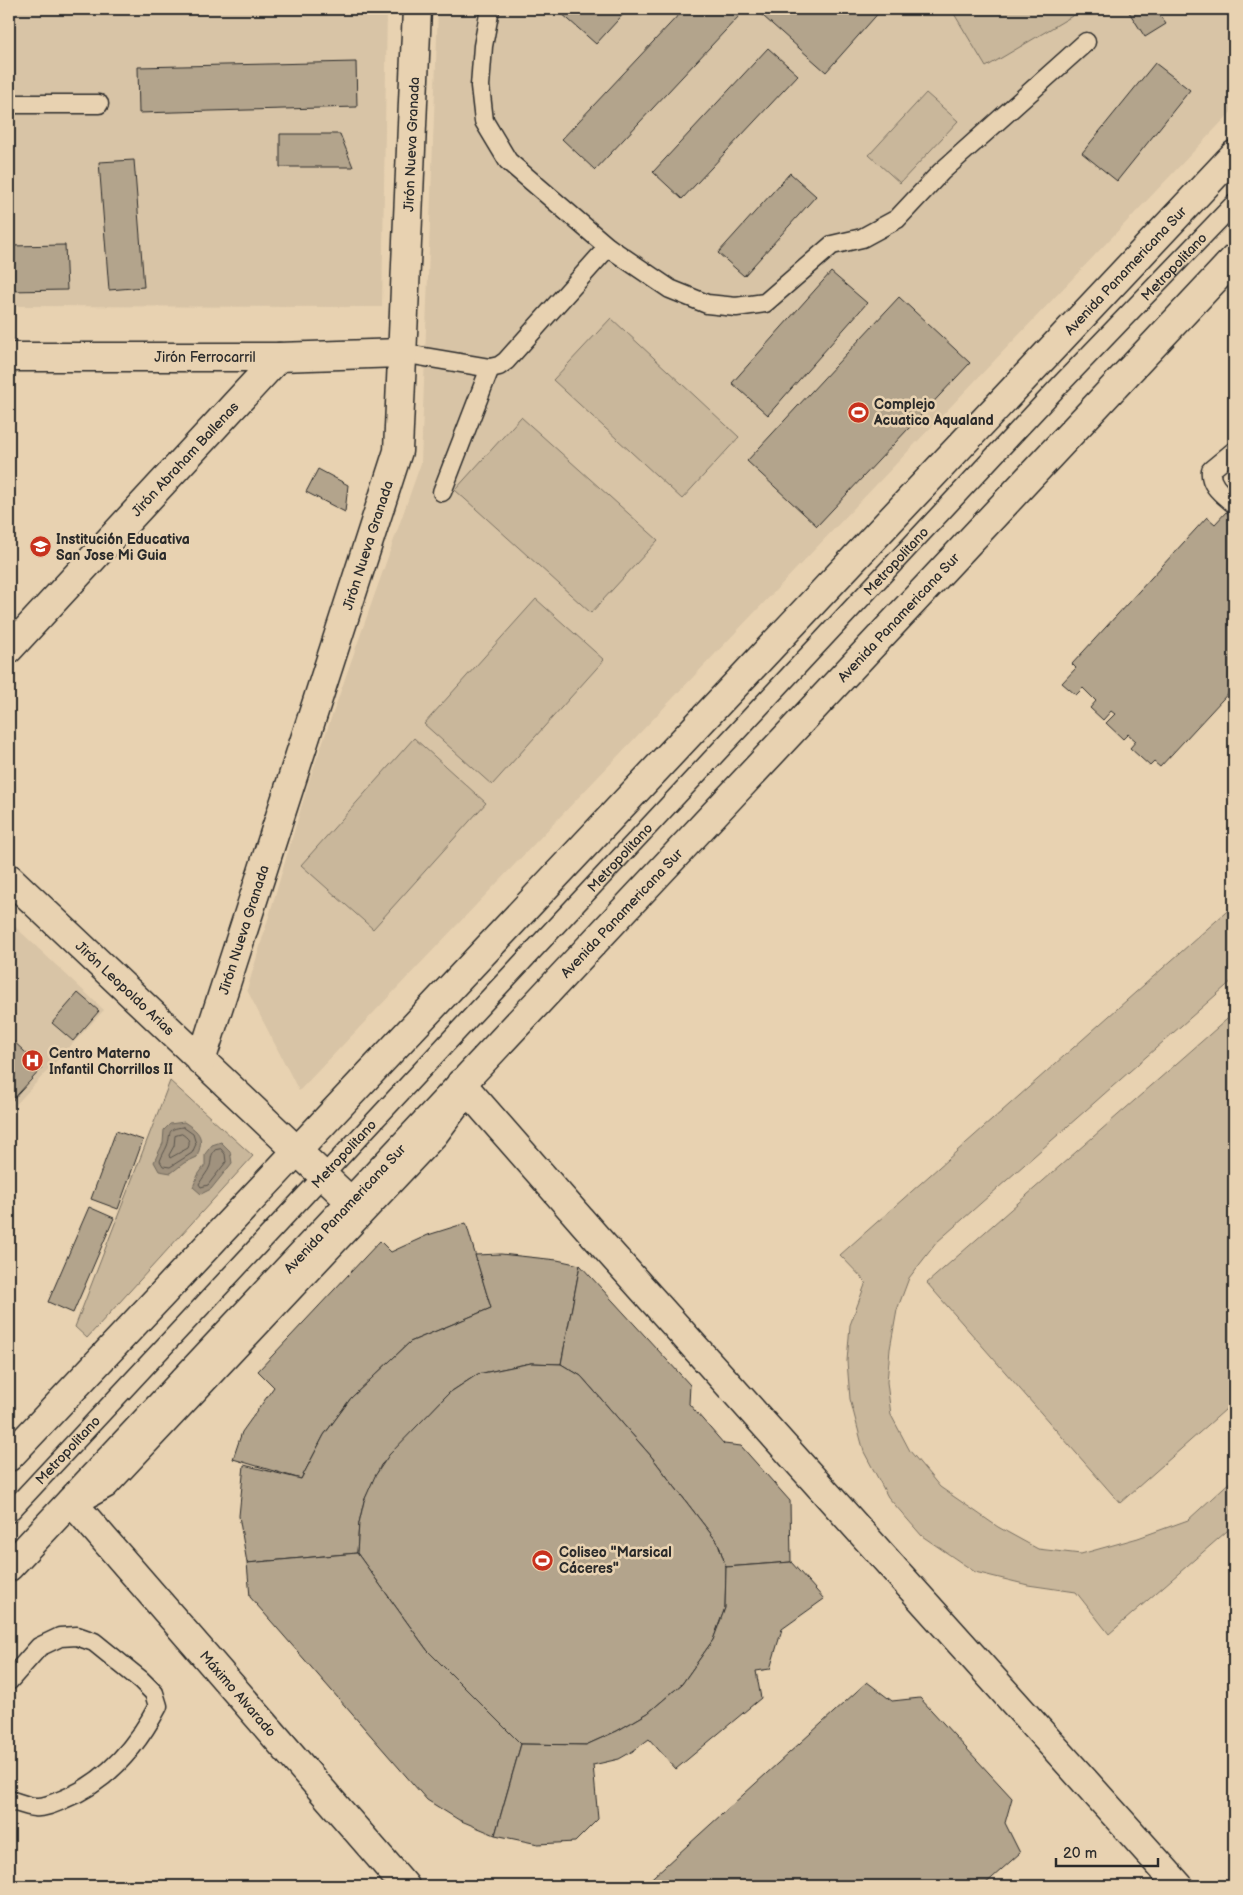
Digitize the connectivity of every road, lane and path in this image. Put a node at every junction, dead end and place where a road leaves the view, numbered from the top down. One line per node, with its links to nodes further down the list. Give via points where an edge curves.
1 (417, 9): 10 (street, Jirón Nueva Granada)
2 (490, 9): 8 (lane, via 480,86 484,121 508,161)
3 (1086, 42): 8 (lane, via 941,172 897,219 862,238 832,245 765,303 736,307 707,304 670,289)
4 (9, 104): 5 (lane)
5 (99, 104)
6 (1234, 155): 21 (street, Avenida Panamericana Sur)
7 (1234, 204): 22 (lane, Metropolitano)
8 (608, 247): 13 (lane, via 506,361)
9 (1234, 258): 20 (street, Avenida Panamericana Sur)
10 (401, 353): 12 (street, Jirón Ferrocarril); 13 (lane); 19 (street, Jirón Nueva Granada, via 398,451)
11 (9, 357): 12 (street, Jirón Ferrocarril)
12 (279, 357): 17 (street, Jirón Abraham Ballenas)
13 (490, 368): 15 (lane)
14 (1234, 451): 16 (lane, via 1211,470 1210,477)
15 (442, 492)
16 (1234, 504)
17 (9, 649)
18 (9, 878): 19 (street, Jirón Leopoldo Arias)
19 (201, 1061): 21 (street, Jirón Leopoldo Arias)
20 (465, 1089): 23 (street, Avenida Panamericana Sur); 25 (lane, via 438,1137 108,1488); 31 (street)
21 (297, 1152): 22 (street, Jirón Leopoldo Arias); 24 (street, Avenida Panamericana Sur)
22 (323, 1176): 23 (street, Jirón Leopoldo Arias); 26 (lane, Metropolitano)
23 (350, 1201): 25 (street, Avenida Panamericana Sur)
24 (9, 1457)
25 (74, 1503): 27 (street, Avenida Panamericana Sur); 30 (street, Máximo Alvarado)
26 (9, 1513)
27 (9, 1567)
28 (9, 1681): 29 (lane, via 39,1647 60,1637 77,1636 94,1642 141,1680 154,1693 158,1706 145,1731 113,1769 78,1794 35,1807)
29 (9, 1800)
30 (406, 1886)
31 (1179, 1886)

